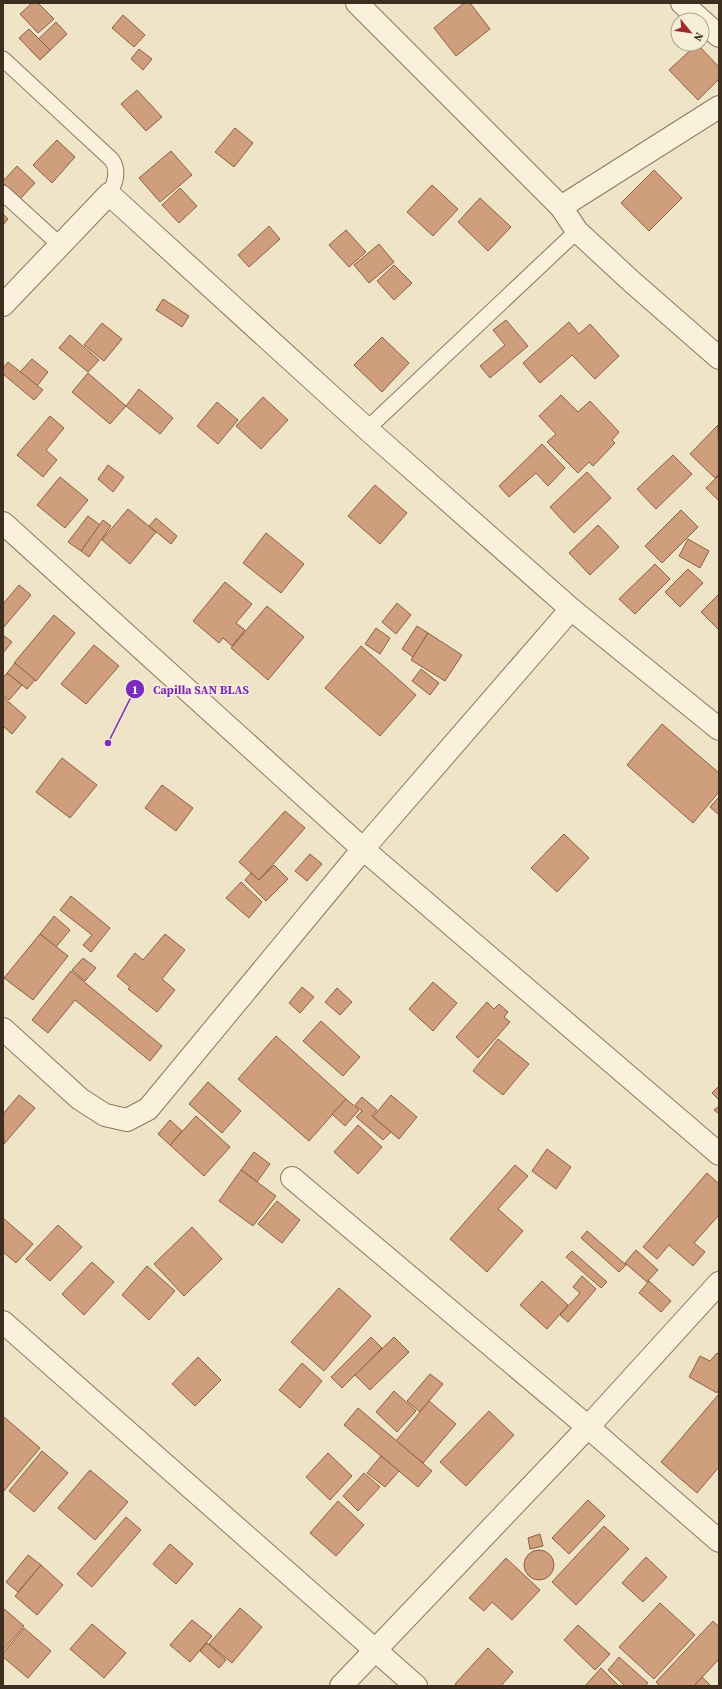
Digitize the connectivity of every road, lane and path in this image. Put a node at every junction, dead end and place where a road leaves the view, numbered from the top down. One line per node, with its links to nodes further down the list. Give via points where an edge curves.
1 (357, 3): 10 (street)
2 (682, 3): 3 (street)
3 (693, 12)
4 (710, 28): 5 (street)
5 (719, 36)
6 (3, 58): 9 (lane, via 112,160 116,166 115,179)
7 (719, 107): 10 (street)
8 (3, 193): 12 (lane)
9 (109, 194): 12 (street); 15 (street)
10 (561, 207): 11 (street)
11 (577, 231): 14 (street); 15 (lane)
12 (60, 245): 13 (street)
13 (3, 305)
14 (719, 358)
15 (366, 429): 17 (street)
16 (3, 523): 19 (street)
17 (571, 609): 18 (street); 19 (street)
18 (719, 729)
19 (363, 849): 20 (street, via 148,1109 127,1120 105,1115 80,1099); 21 (street)
20 (3, 1029)
21 (719, 1154)
22 (292, 1178): 25 (street)
23 (719, 1283): 25 (street)
24 (3, 1322): 27 (street)
25 (588, 1427): 26 (street); 27 (street)
26 (719, 1541)
27 (375, 1649): 28 (street); 29 (street)
28 (341, 1686)
29 (416, 1686)

